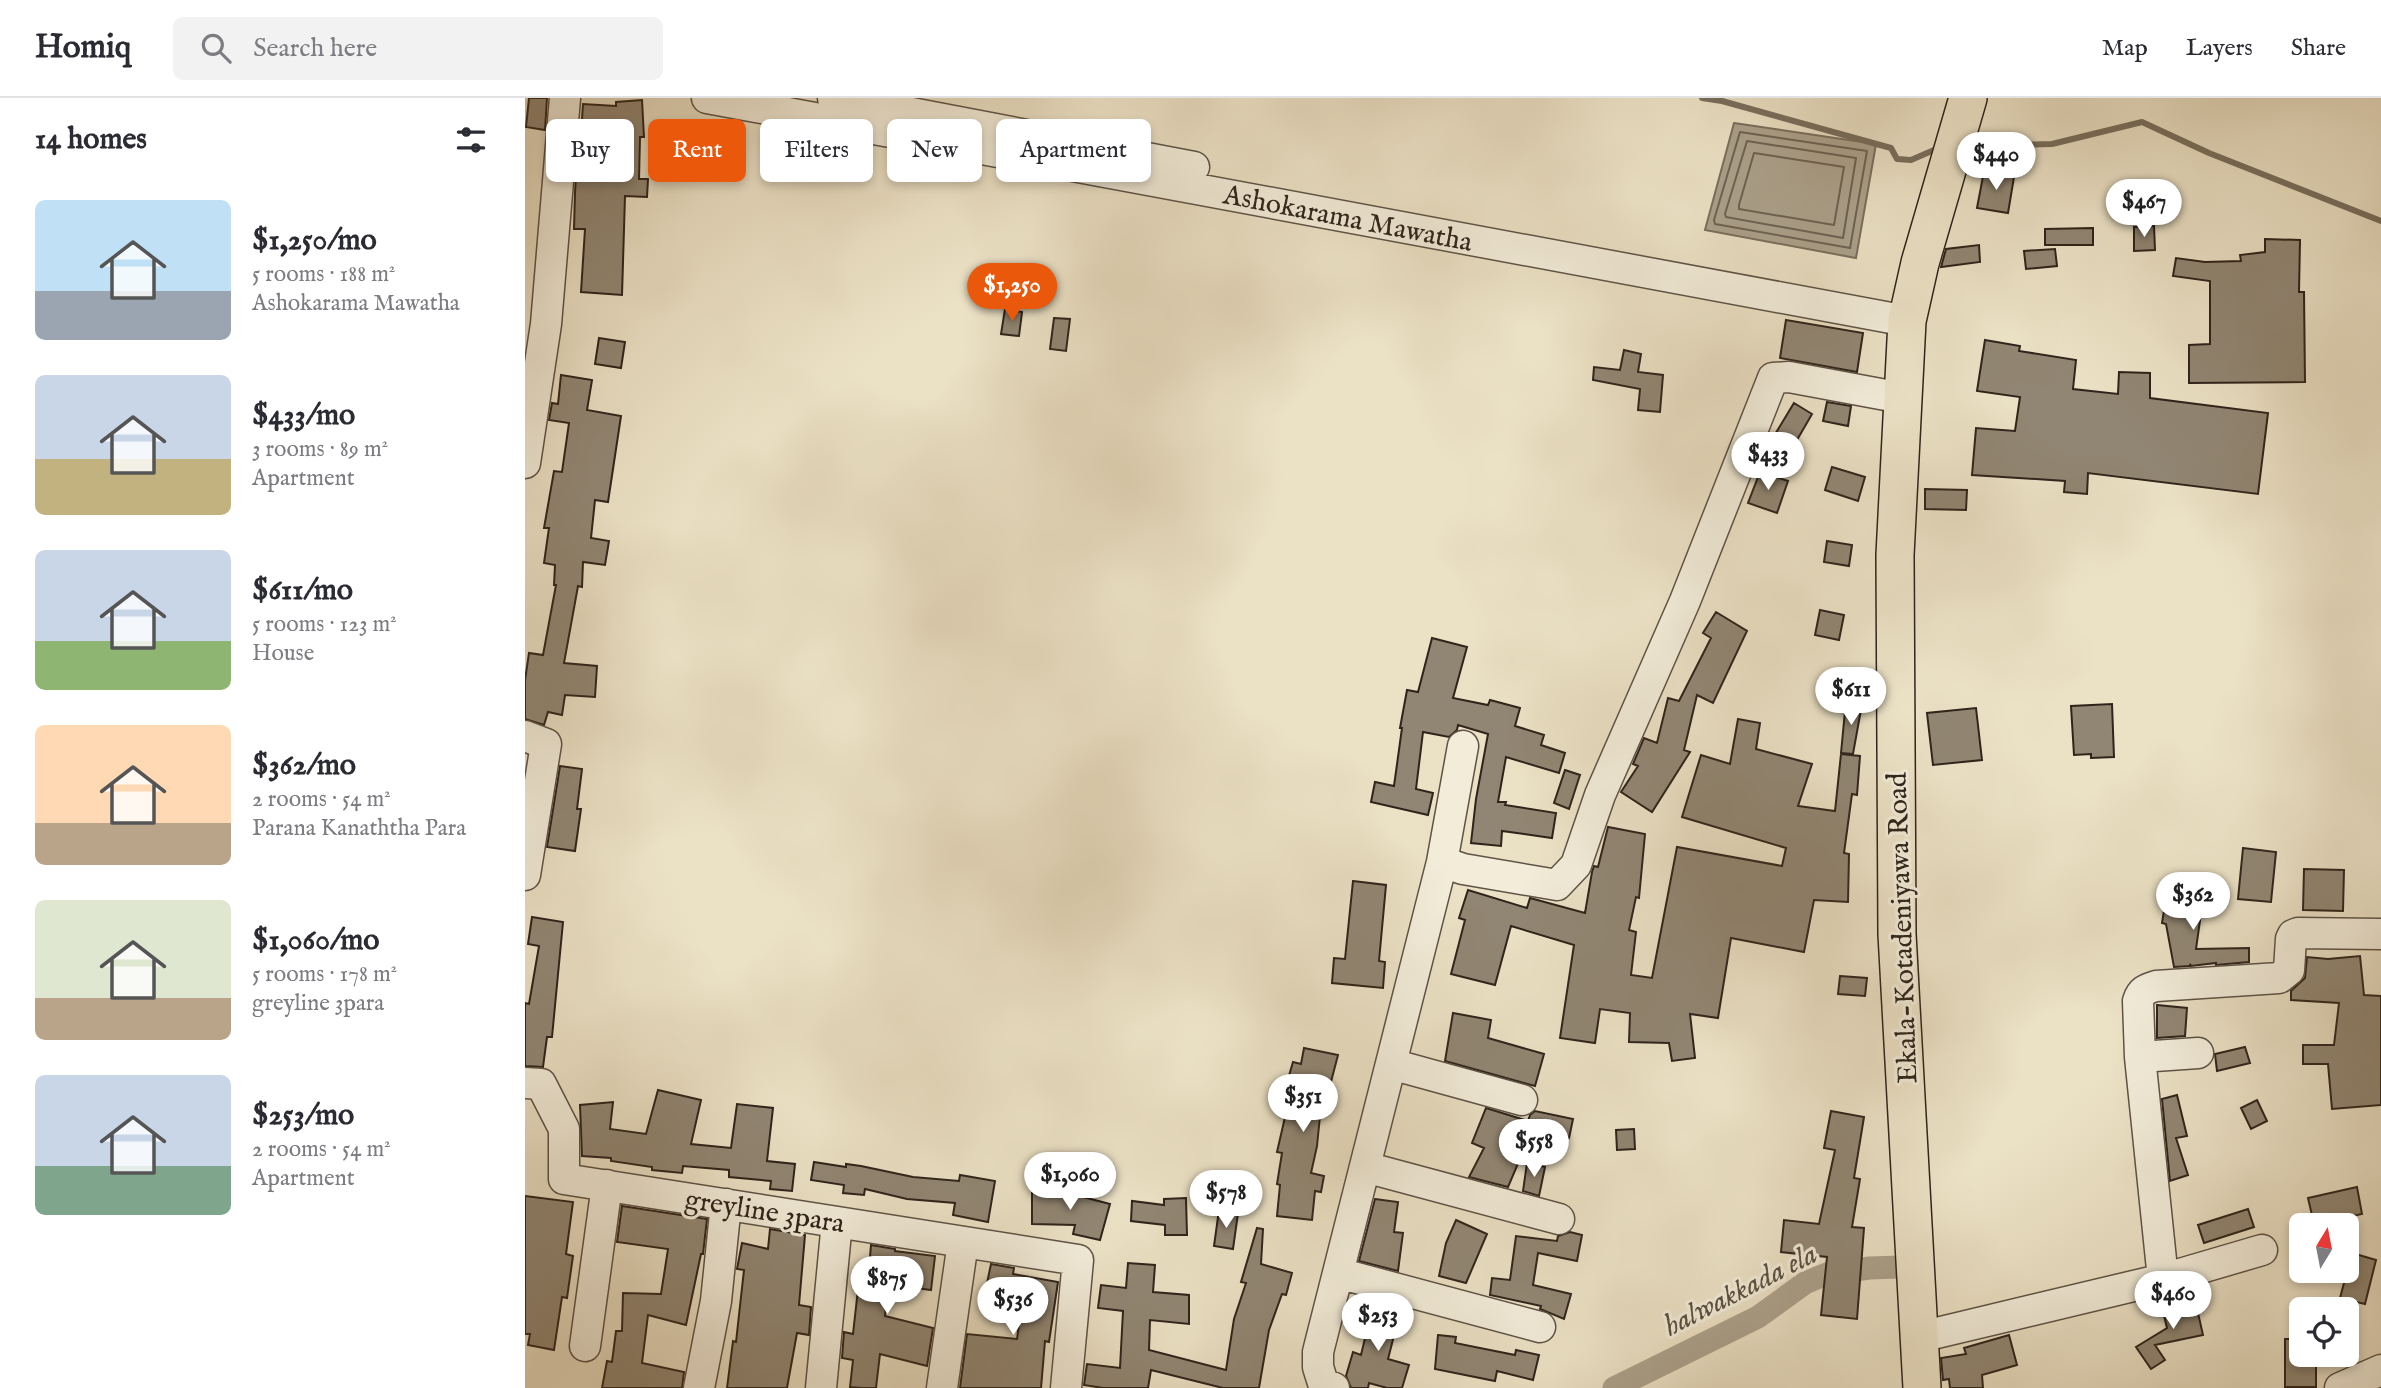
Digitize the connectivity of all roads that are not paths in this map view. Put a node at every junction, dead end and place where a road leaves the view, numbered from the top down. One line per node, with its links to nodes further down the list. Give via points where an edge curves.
1 (565, 98): 8 (street, via 545,324)
2 (707, 98): 6 (street, Ashokarama Mawatha)
3 (1968, 98): 6 (main road, Ekala-Kotadeniyawa Road)
4 (839, 99): 5 (street)
5 (1860, 296)
6 (1907, 321): 7 (main road, Ekala-Kotadeniyawa Road)
7 (1902, 398): 11 (street, via 1789,377 1773,379 1685,601 1600,795 1576,865 1557,885); 29 (main road, Ekala-Kotadeniyawa Road, via 1895,555 1897,934)
8 (525, 463)
9 (525, 736): 12 (street, via 546,744)
10 (1464, 746): 11 (street)
11 (1441, 862): 16 (street)
12 (525, 875)
13 (2381, 934): 15 (street, via 2298,933 2291,939 2289,970 2279,978 2145,989 2138,1001)
14 (2198, 1052): 15 (street)
15 (2140, 1057): 27 (street)
16 (1391, 1064): 18 (street); 19 (street)
17 (525, 1083): 20 (street, greyline 3para, via 541,1084 563,1129 563,1178)
18 (1522, 1100)
19 (1365, 1167): 22 (street); 26 (street)
20 (607, 1185): 21 (street, greyline 3para); 30 (street)
21 (726, 1204): 23 (street, greyline 3para); 32 (street, via 716,1301)
22 (1559, 1219)
23 (838, 1222): 24 (street, greyline 3para); 33 (street)
24 (963, 1242): 34 (street); 35 (street, greyline 3para, via 1078,1260)
25 (2262, 1250): 27 (street)
26 (1338, 1273): 28 (street); 36 (street, via 1318,1352 1323,1383)
27 (2163, 1279): 29 (street)
28 (1540, 1328)
29 (1920, 1338): 37 (main road, Ekala-Kotadeniyawa Road)
30 (585, 1346)
31 (2381, 1370): 38 (street)
32 (699, 1388)
33 (821, 1388)
34 (942, 1388)
35 (1066, 1388)
36 (1333, 1388)
37 (1922, 1388)
38 (2340, 1388)

